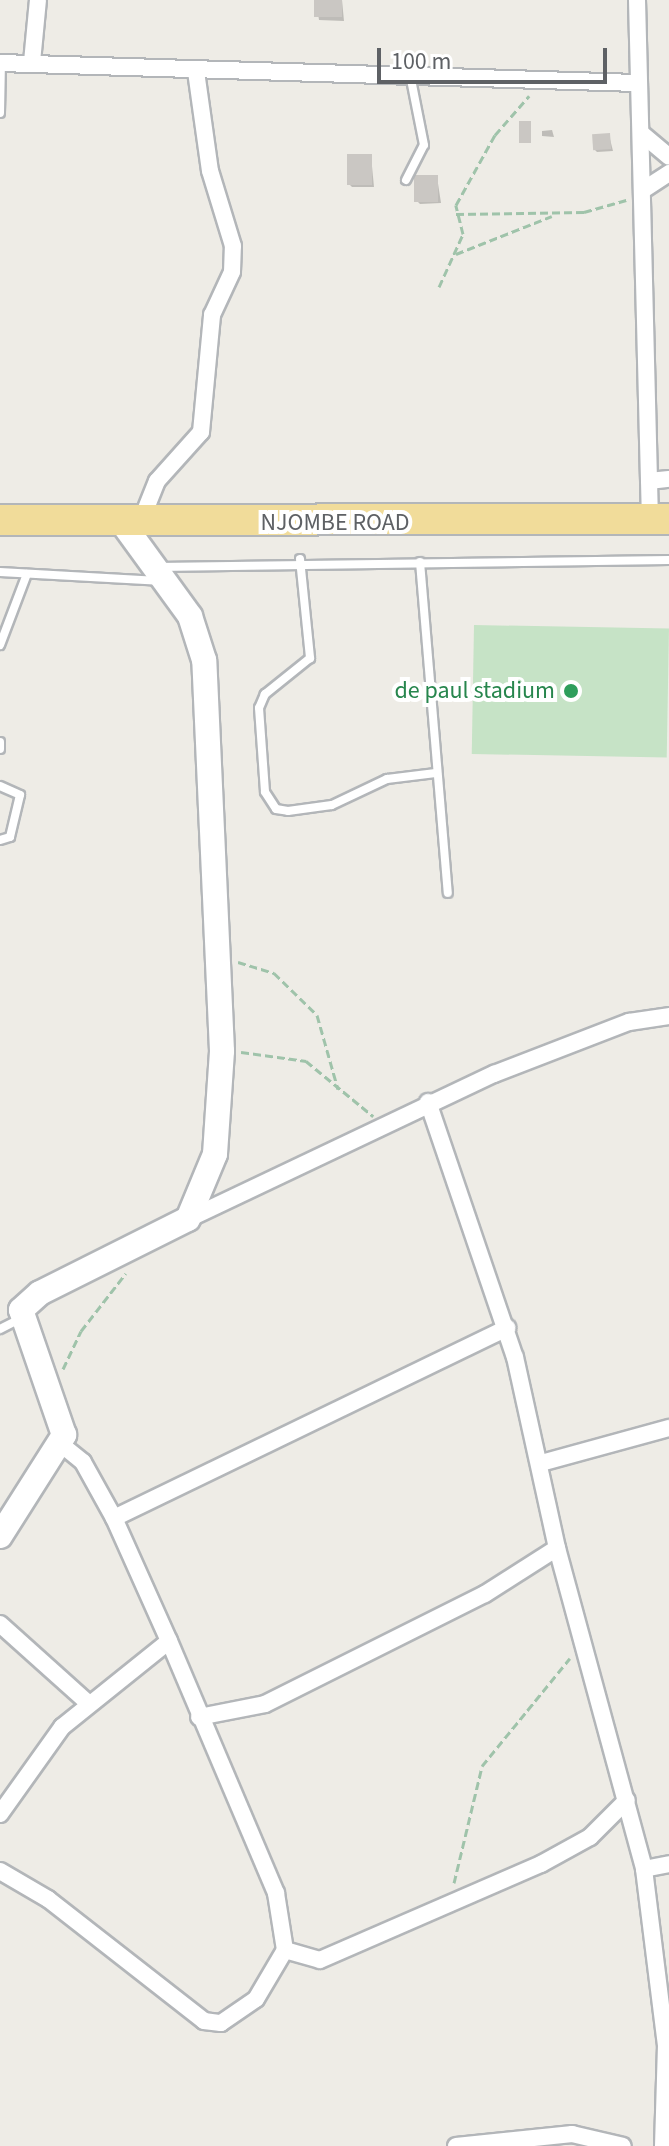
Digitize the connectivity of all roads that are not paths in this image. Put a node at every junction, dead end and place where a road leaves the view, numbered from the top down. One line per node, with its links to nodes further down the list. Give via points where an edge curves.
1 (38, 0): 3 (street)
2 (637, 0): 7 (street)
3 (32, 62): 4 (street); 5 (street)
4 (1, 63): 8 (lane)
5 (196, 72): 6 (street); 18 (street, via 210,171 233,246 232,272 212,315 201,432 157,481)
6 (410, 73): 7 (street); 12 (lane, via 424,145)
7 (636, 83): 9 (street)
8 (0, 113)
9 (642, 134): 10 (street); 13 (street)
10 (669, 157)
11 (669, 173): 13 (street)
12 (406, 180)
13 (643, 190): 15 (street)
14 (669, 479): 15 (street)
15 (649, 481): 17 (street)
16 (0, 520): 18 (highway, NJOMBE ROAD)
17 (660, 520): 18 (highway, NJOMBE ROAD)
18 (131, 521): 24 (street)
19 (300, 559): 21 (lane); 24 (lane); 28 (lane, via 310,658 265,694 259,708 265,792 276,809 288,811 332,805 387,779)
20 (669, 560): 21 (lane)
21 (420, 562): 28 (lane)
22 (0, 572): 23 (lane)
23 (27, 574): 24 (lane); 25 (lane)
24 (159, 574): 34 (street, via 190,616 204,660 218,949 222,1051 215,1154)
25 (0, 645)
26 (0, 742): 27 (lane)
27 (0, 749)
28 (436, 773): 31 (lane)
29 (0, 786): 30 (lane, via 20,795 10,837)
30 (0, 840)
31 (448, 893)
32 (669, 1016): 33 (street, via 578,1039)
33 (428, 1102): 34 (street); 36 (street)
34 (188, 1219): 35 (street, via 40,1293)
35 (10, 1324): 38 (street, via 49,1398)
36 (507, 1328): 39 (street); 40 (street)
37 (669, 1428): 39 (street)
38 (63, 1446): 40 (street, via 83,1462); 41 (street)
39 (541, 1463): 42 (street)
40 (114, 1518): 44 (street)
41 (0, 1536)
42 (557, 1548): 46 (street, via 485,1594 265,1704); 47 (street)
43 (0, 1624): 45 (street)
44 (169, 1641): 45 (street); 46 (street)
45 (87, 1702): 48 (street, via 30,1763)
46 (199, 1717): 52 (street, via 272,1882)
47 (627, 1800): 50 (street); 52 (street, via 564,1854 320,1960)
48 (0, 1814)
49 (669, 1864): 50 (street)
50 (644, 1869): 53 (street)
51 (0, 1871): 52 (street, via 48,1899 204,2021 221,2023 256,1999)
52 (285, 1950)
53 (668, 2046): 56 (street)
54 (456, 2146): 55 (street, via 572,2134)
55 (623, 2146)
56 (663, 2146)

